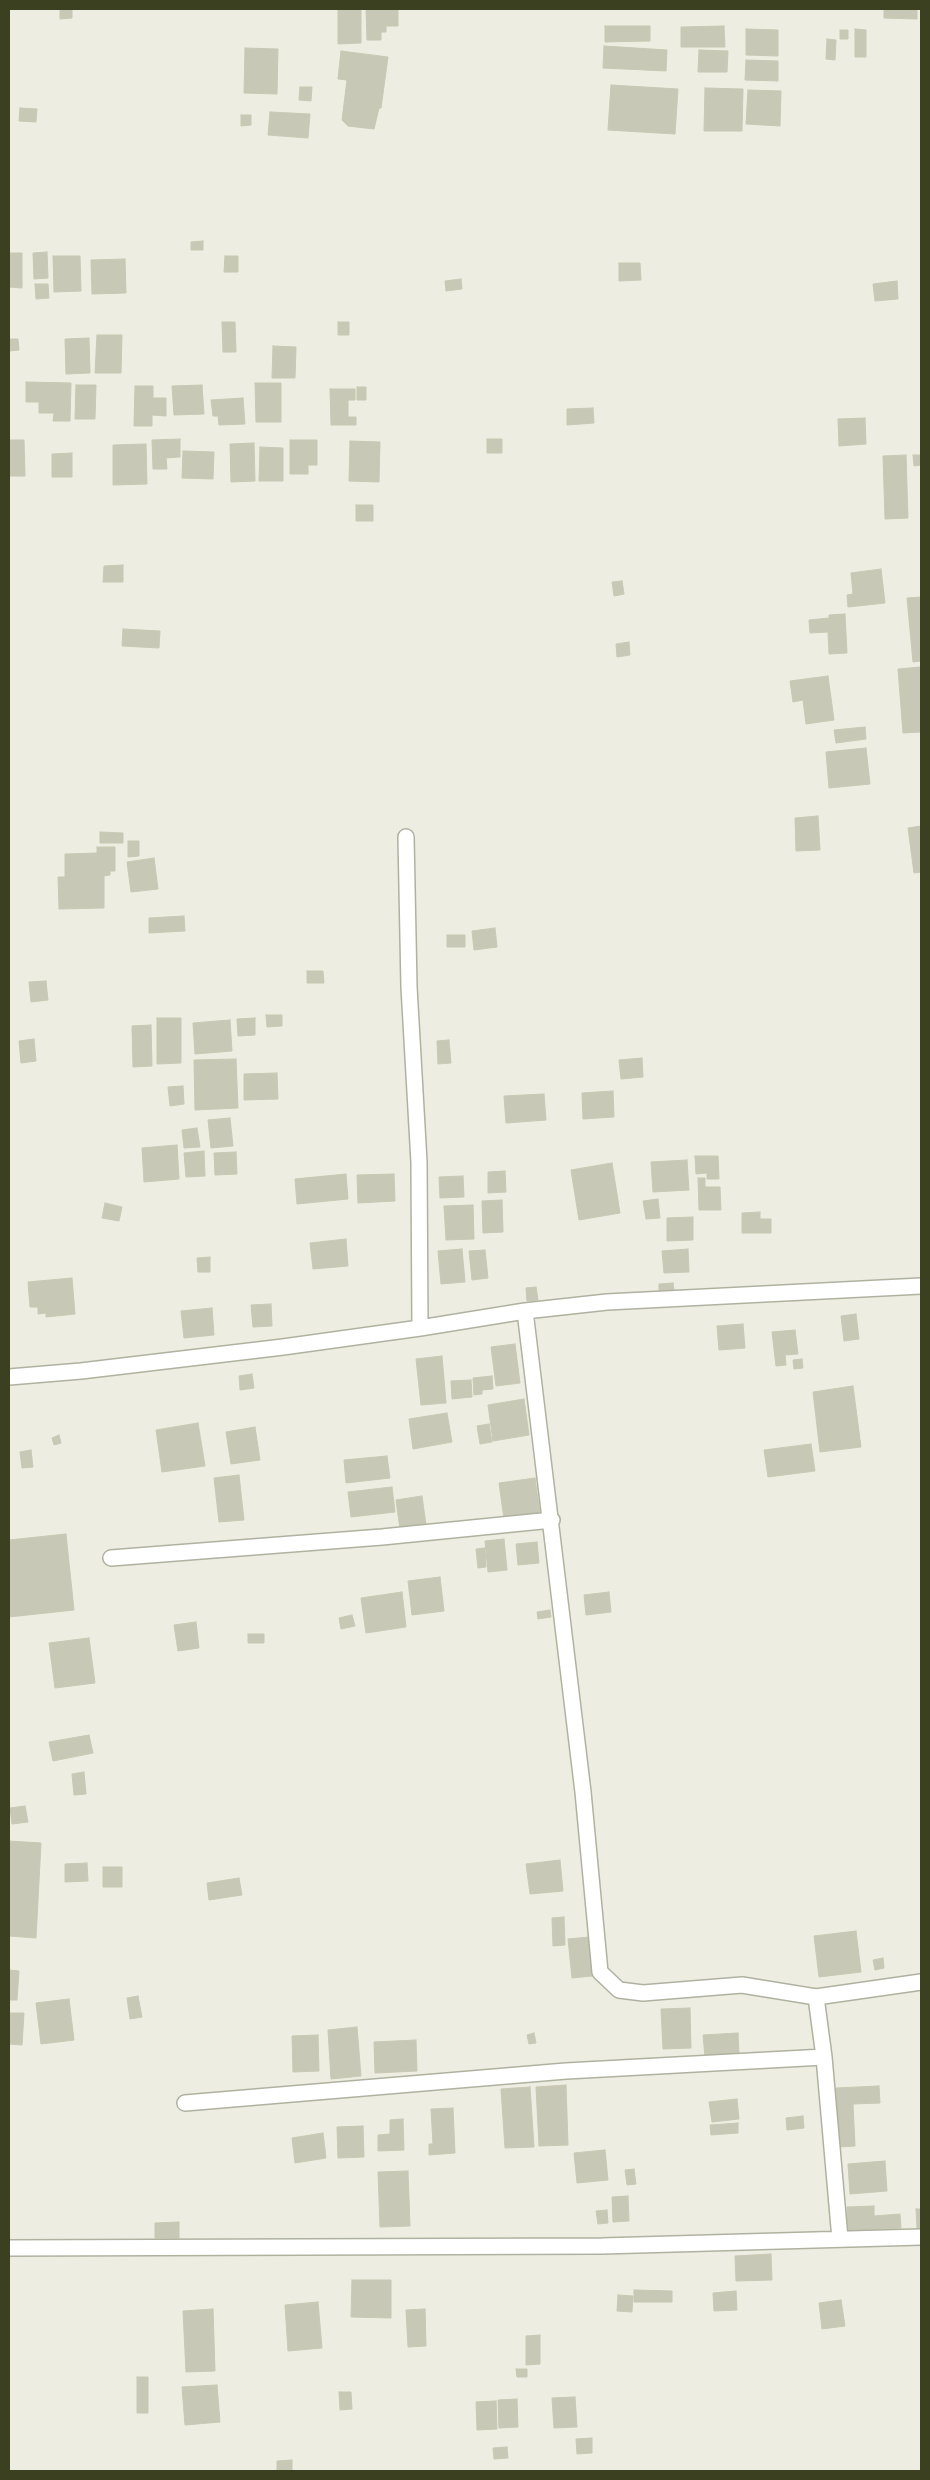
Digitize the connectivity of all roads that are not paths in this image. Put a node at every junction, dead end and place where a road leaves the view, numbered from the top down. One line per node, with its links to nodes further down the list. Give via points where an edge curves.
1 (406, 836): 4 (street, via 408,987 419,1162)
2 (921, 1286): 3 (street, via 607,1302)
3 (525, 1311): 4 (street); 6 (street)
4 (420, 1328): 5 (street, via 81,1372)
5 (9, 1377)
6 (552, 1520): 7 (street); 9 (street, via 600,1972 619,1990 643,1993 742,1985)
7 (111, 1558)
8 (921, 1982): 9 (street)
9 (816, 1997): 10 (street)
10 (824, 2057): 11 (street, via 566,2071); 13 (street)
11 (185, 2103)
12 (921, 2237): 13 (street)
13 (840, 2238): 14 (street, via 602,2246)
14 (9, 2248)

